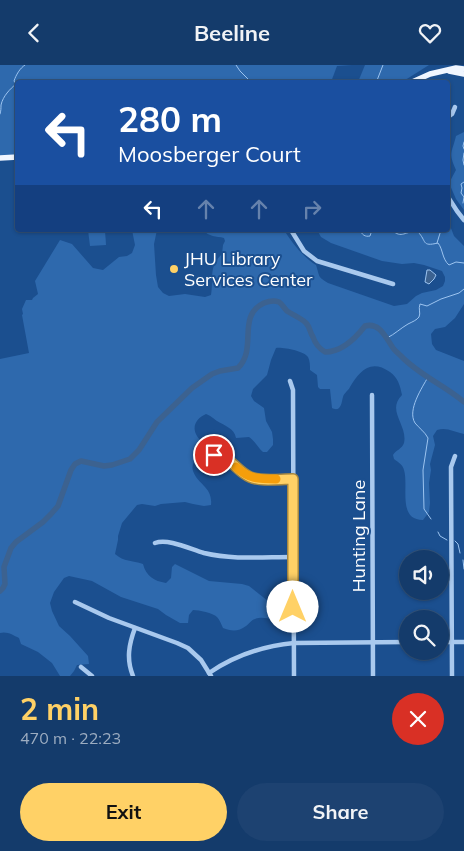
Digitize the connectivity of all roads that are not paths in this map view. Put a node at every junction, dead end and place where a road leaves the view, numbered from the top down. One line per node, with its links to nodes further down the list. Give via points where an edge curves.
1 (450, 67): 2 (main road); 3 (main road); 4 (main road)
2 (463, 67)
3 (464, 74)
4 (417, 80)
5 (455, 107): 6 (street)
6 (450, 115)
7 (15, 157): 8 (main road)
8 (0, 158)
9 (450, 200): 10 (street)
10 (464, 220)
11 (292, 232): 12 (street, via 300,247 317,261)
12 (393, 284)
13 (290, 381): 17 (street, via 293,390)
14 (372, 395): 26 (street, Hunting Lane)
15 (214, 455): 17 (street, via 225,457 252,478)
16 (455, 456): 23 (street, via 451,467)
17 (293, 479): 19 (street)
18 (155, 543): 19 (street, via 164,542 222,556)
19 (293, 557): 25 (street)
20 (75, 602): 21 (street)
21 (135, 628): 28 (street, via 188,648); 30 (street, via 129,652)
22 (399, 642): 26 (street)
23 (452, 642): 24 (street); 33 (street)
24 (464, 642)
25 (294, 643): 26 (street); 28 (street, via 270,646 238,657); 31 (street)
26 (373, 643): 32 (street, Hunting Lane)
27 (81, 667): 29 (street)
28 (210, 674)
29 (92, 676)
30 (133, 676)
31 (294, 676)
32 (373, 676)
33 (452, 676)

